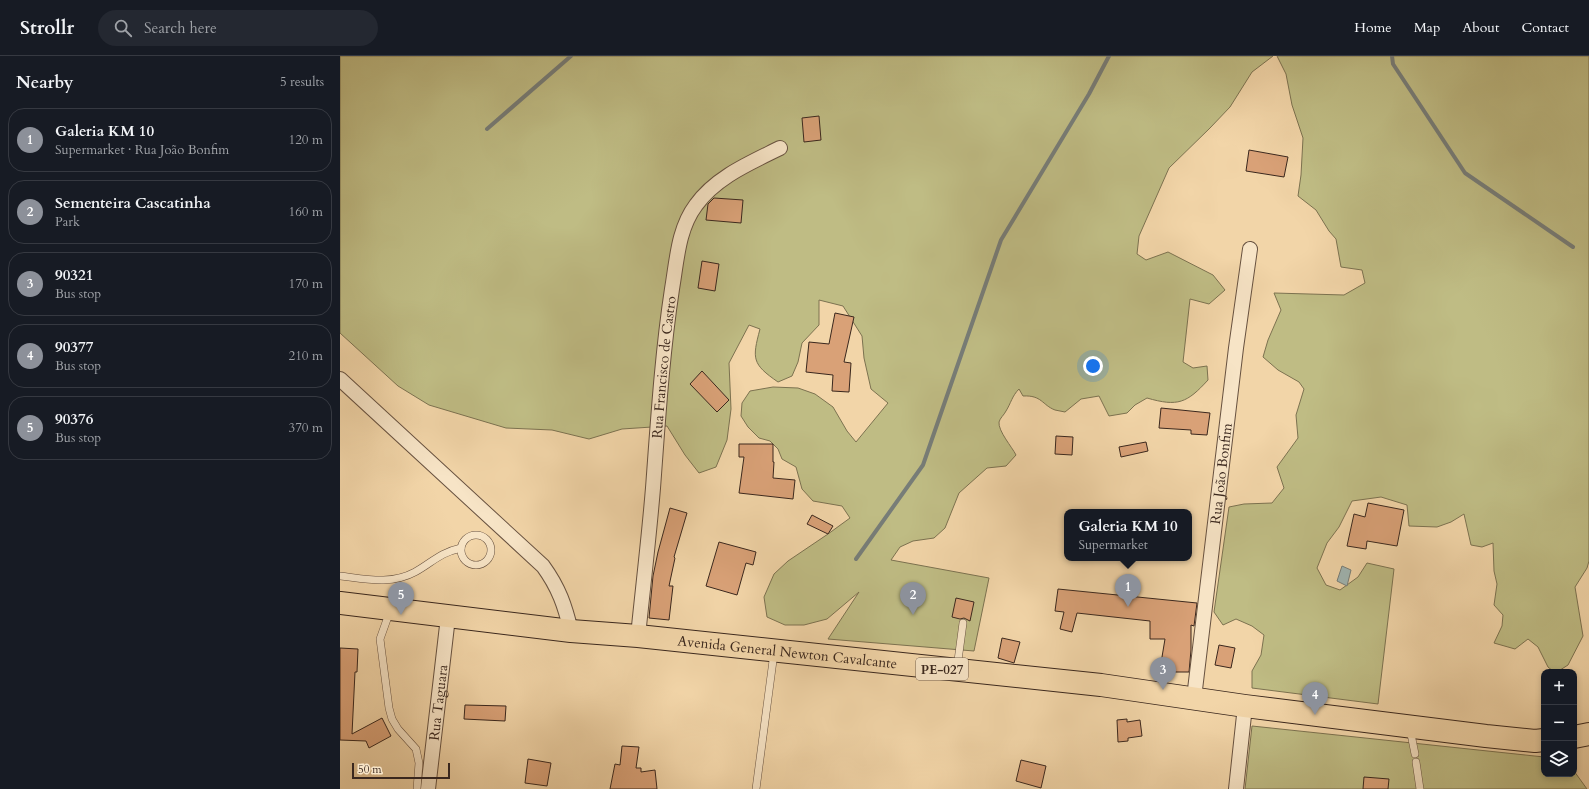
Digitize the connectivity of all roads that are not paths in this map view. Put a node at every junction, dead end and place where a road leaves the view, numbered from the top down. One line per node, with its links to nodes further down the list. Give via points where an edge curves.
1 (780, 148): 11 (street, Rua Francisco de Castro, via 742,166 710,189 696,204 683,230 666,327)
2 (1250, 249): 14 (street, Rua João Bonfim)
3 (340, 379): 10 (street, via 544,566 560,593)
4 (460, 548): 4 (lane, via 462,558 471,564 481,564 491,552 488,542 475,535 466,539); 5 (lane, via 443,553 416,572 402,578 379,580)
5 (340, 576)
6 (340, 603): 7 (main road, Avenida General Newton Cavalcante / PE-027)
7 (391, 609): 8 (main road, Avenida General Newton Cavalcante / PE-027); 22 (lane, via 380,639 388,708 398,729 416,749 419,763)
8 (448, 617): 10 (main road, Avenida General Newton Cavalcante / PE-027); 23 (street, Rua Taguara)
9 (963, 623): 13 (lane)
10 (570, 631): 11 (main road, Avenida General Newton Cavalcante / PE-027)
11 (638, 636): 12 (main road, Avenida General Newton Cavalcante / PE-027)
12 (774, 650): 13 (main road, Avenida General Newton Cavalcante / PE-027); 24 (lane)
13 (957, 670): 14 (main road, Avenida General Newton Cavalcante / PE-027)
14 (1194, 698): 15 (main road, Avenida General Newton Cavalcante / PE-027)
15 (1245, 706): 16 (main road, Avenida General Newton Cavalcante / PE-027); 25 (street)
16 (1410, 726): 19 (main road, Avenida General Newton Cavalcante / PE-027, via 1493,737); 20 (lane)
17 (1589, 734): 18 (main road)
18 (1577, 736)
19 (1541, 740)
20 (1415, 754)
21 (1416, 762): 26 (lane)
22 (417, 789)
23 (428, 789)
24 (756, 789)
25 (1236, 789)
26 (1420, 789)

